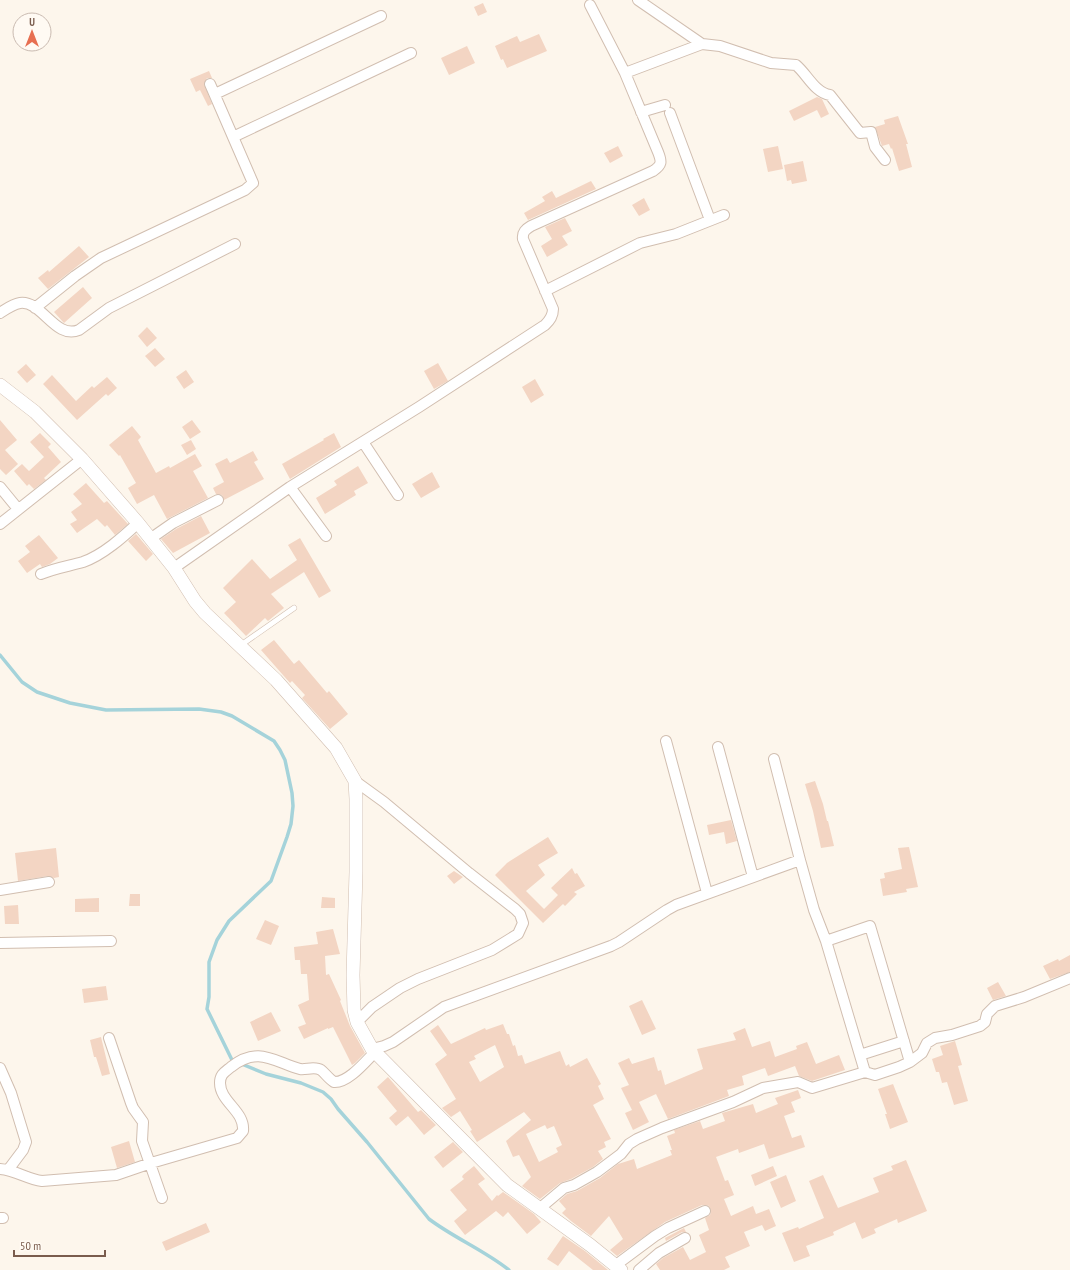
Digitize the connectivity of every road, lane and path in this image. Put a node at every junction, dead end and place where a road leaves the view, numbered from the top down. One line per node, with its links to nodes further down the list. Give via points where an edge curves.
1 (638, 0): 4 (street)
2 (590, 4): 6 (street)
3 (381, 16): 8 (street)
4 (702, 44): 6 (street); 11 (street, via 720,46 771,64 796,65 816,88 830,95 860,133 871,132 875,147)
5 (411, 53): 10 (street)
6 (625, 72): 9 (street)
7 (210, 84): 8 (street)
8 (214, 94): 10 (street)
9 (641, 112): 13 (street, via 668,109); 15 (street, via 661,159 659,167 524,231 523,239)
10 (233, 137): 16 (street, via 253,183 245,190 101,258)
11 (885, 160)
12 (724, 215): 13 (street)
13 (710, 220): 15 (street, via 676,234 640,243)
14 (235, 244): 16 (street, via 109,308 73,333 64,331)
15 (545, 291): 19 (street, via 553,314 545,325)
16 (35, 308): 17 (street, via 28,304 15,304)
17 (0, 313)
18 (1, 388): 20 (street, via 35,412)
19 (363, 442): 22 (street); 23 (street)
20 (82, 459): 25 (street); 26 (street)
21 (0, 487): 25 (street)
22 (290, 487): 28 (street); 30 (street)
23 (398, 495)
24 (218, 500): 29 (street, via 173,523)
25 (18, 509): 27 (street)
26 (138, 523): 29 (street); 31 (street, via 123,538 85,561)
27 (0, 524)
28 (326, 536)
29 (150, 539): 30 (street)
30 (174, 568): 33 (street, via 205,613)
31 (41, 574)
32 (294, 608): 33 (lane)
33 (240, 646): 37 (street, via 276,680 336,748)
34 (666, 741): 42 (street)
35 (718, 747): 39 (street)
36 (774, 759): 38 (street)
37 (354, 781): 47 (street, via 356,872 353,975); 47 (street, via 384,802 515,909 523,923 518,934 492,950 400,988 372,1007)
38 (800, 860): 39 (street); 44 (street)
39 (753, 877): 42 (street)
40 (50, 882): 41 (street)
41 (0, 890)
42 (707, 893): 50 (street, via 667,910 611,946 444,1007 393,1042)
43 (111, 941): 45 (street)
44 (826, 941): 49 (street, via 874,925); 51 (street)
45 (0, 943)
46 (1070, 978): 52 (street, via 994,1006 980,1026 935,1038)
47 (357, 1022): 50 (street)
48 (109, 1038): 55 (street, via 134,1108 143,1122 142,1142)
49 (904, 1041): 51 (street); 52 (street)
50 (374, 1050): 55 (street, via 351,1075 338,1082 334,1082 320,1069 300,1069 261,1056 247,1058 235,1064 221,1074 220,1085 222,1092 239,1114 244,1128 242,1133 237,1138); 58 (street, via 507,1185)
51 (860, 1055): 54 (street)
52 (910, 1062): 54 (street, via 875,1075)
53 (0, 1068): 56 (street, via 11,1093 26,1142 23,1150)
54 (865, 1072): 58 (street, via 812,1088 798,1082 763,1088 662,1128 636,1140 597,1172 564,1188)
55 (151, 1163): 56 (street, via 109,1177 52,1181 34,1180); 57 (street)
56 (4, 1169)
57 (162, 1198)
58 (539, 1209): 61 (street)
59 (705, 1211): 61 (street, via 662,1232)
60 (685, 1238): 62 (street, via 659,1253)
61 (618, 1268)
62 (639, 1270)

